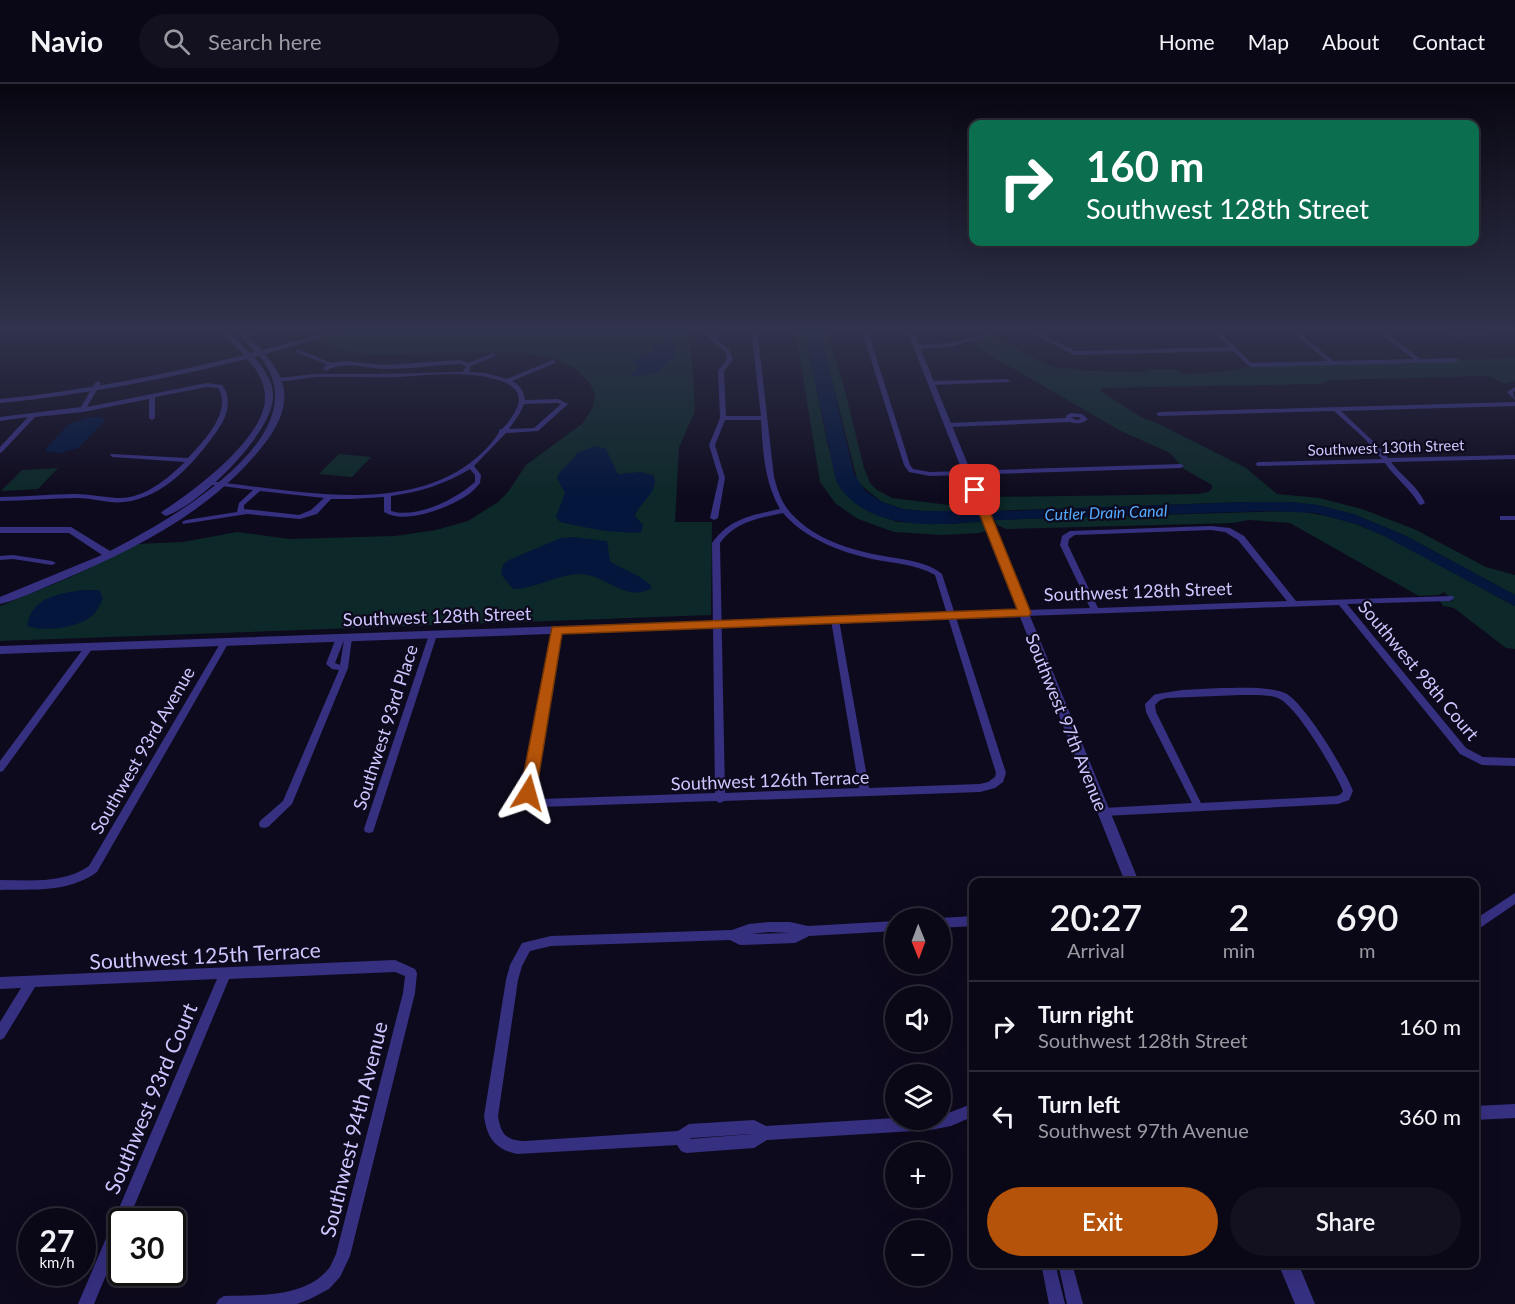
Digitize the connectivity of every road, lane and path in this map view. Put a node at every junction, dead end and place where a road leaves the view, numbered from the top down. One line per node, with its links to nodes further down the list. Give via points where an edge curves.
1 (104, 385): 9 (street)
2 (267, 385): 28 (street, via 268,402)
3 (278, 385): 27 (street, via 280,401)
4 (513, 385): 15 (street)
5 (722, 385): 23 (street)
6 (760, 385): 24 (street)
7 (882, 385): 39 (street, via 911,471)
8 (933, 385): 29 (street, Southwest 97th Avenue)
9 (96, 387): 11 (street); 14 (street); 17 (street); 19 (street)
10 (1515, 389): 13 (street, via 1510,392)
11 (0, 392)
12 (152, 397): 17 (street); 22 (street); 34 (street, via 222,386 223,415)
13 (1515, 398)
14 (0, 401)
15 (522, 402): 30 (street); 30 (street, via 565,404 536,430)
16 (1515, 404): 18 (street)
17 (94, 408): 19 (street)
18 (1336, 409): 20 (street); 35 (street)
19 (83, 410): 21 (street)
20 (1159, 414)
21 (32, 417): 25 (street); 31 (street)
22 (152, 418)
23 (723, 418): 24 (street); 49 (street, via 712,446 722,478)
24 (764, 418): 47 (street, via 771,485)
25 (0, 419)
26 (1071, 420): 29 (street)
27 (273, 424): 28 (street); 41 (street, via 251,455)
28 (260, 425): 40 (street, via 232,461)
29 (948, 425): 39 (street, Southwest 97th Avenue)
30 (502, 431): 37 (street)
31 (0, 451)
32 (113, 455): 34 (street)
33 (1515, 457): 35 (street, Southwest 130th Street)
34 (190, 460): 45 (street, via 152,490 126,500 81,496)
35 (1389, 461): 36 (street, Southwest 130th Street); 46 (street, via 1418,494)
36 (1258, 464)
37 (471, 466): 43 (street, via 435,483); 43 (street, via 478,482 459,498 440,506 392,515 388,512)
38 (1182, 466): 39 (street)
39 (968, 473): 63 (street, Southwest 97th Avenue)
40 (208, 483): 41 (street); 54 (street)
41 (221, 484): 42 (street); 54 (street, via 180,514)
42 (259, 488): 44 (street); 48 (street, via 239,507)
43 (387, 495): 44 (street)
44 (330, 496): 48 (street, via 314,512 300,518)
45 (0, 499)
46 (1421, 503)
47 (785, 510): 64 (street, via 803,526 839,546 928,568 940,576); 66 (street, via 737,524 717,540)
48 (244, 513): 52 (street)
49 (714, 518)
50 (1503, 518): 51 (street)
51 (1515, 518)
52 (186, 522)
53 (0, 530): 54 (street, via 63,529 77,532)
54 (106, 552): 57 (street); 59 (street)
55 (0, 558): 56 (street)
56 (52, 563)
57 (0, 592)
58 (1450, 598): 60 (street, Southwest 128th Street)
59 (0, 601)
60 (1341, 602): 61 (street, Southwest 128th Street); 74 (street, Southwest 98th Court, via 1459,747 1473,758)
61 (1294, 604): 62 (street, Southwest 128th Street); 62 (street, via 1246,542 1224,529 1098,530 1067,535 1063,543 1066,552)
62 (1095, 611): 63 (street, Southwest 128th Street)
63 (1025, 613): 64 (street, Southwest 128th Street); 79 (street, Southwest 97th Avenue)
64 (952, 616): 65 (street, Southwest 128th Street); 76 (street, Southwest 126th Terrace, via 1001,773 998,782 984,787)
65 (835, 620): 66 (street, Southwest 128th Street); 76 (street)
66 (716, 624): 67 (street, Southwest 128th Street); 77 (street)
67 (556, 630): 68 (street, Southwest 128th Street); 77 (street, Southwest 126th Terrace, via 528,790 533,800 551,804)
68 (433, 635): 69 (street, Southwest 128th Street); 81 (street, Southwest 93rd Place)
69 (344, 638): 70 (street, Southwest 128th Street); 73 (street); 73 (street, via 330,664)
70 (225, 642): 71 (street, Southwest 128th Street); 83 (street, Southwest 93rd Avenue, via 101,857 88,873 65,882)
71 (89, 647): 72 (street, Southwest 128th Street); 75 (street)
72 (0, 650)
73 (344, 668): 80 (street, via 287,804)
74 (1515, 762)
75 (0, 768)
76 (864, 793): 77 (street, Southwest 126th Terrace)
77 (720, 799)
78 (1199, 808): 78 (street, via 1153,715 1150,704 1157,697 1262,692 1282,696 1293,705 1347,788 1347,795 1338,800); 79 (street)
79 (1104, 812): 82 (street, Southwest 97th Avenue)
80 (264, 824)
81 (369, 829)
82 (1130, 878)
83 (0, 885)
84 (1515, 897): 87 (street)
85 (969, 921): 86 (street)
86 (951, 922)
87 (1479, 923)
88 (885, 927): 94 (street, via 808,931 795,938 740,940 732,935 551,941 526,947 514,972 493,1107 492,1127 497,1138 509,1146 525,1148 680,1138 686,1146 754,1141 765,1133 930,1123)
89 (411, 973): 90 (street, Southwest 125th Terrace, via 394,966); 101 (street, Southwest 94th Avenue, via 336,1273 322,1290 296,1301)
90 (225, 974): 91 (street, Southwest 125th Terrace); 100 (street, Southwest 93rd Court)
91 (31, 982): 92 (street, Southwest 125th Terrace); 93 (street)
92 (0, 983)
93 (0, 1034)
94 (969, 1111)
95 (1515, 1111): 96 (street)
96 (1479, 1113)
97 (1049, 1268): 102 (street)
98 (1066, 1268): 103 (street)
99 (1290, 1268): 104 (street)
100 (86, 1304)
101 (224, 1304)
102 (1057, 1304)
103 (1075, 1304)
104 (1305, 1304)

